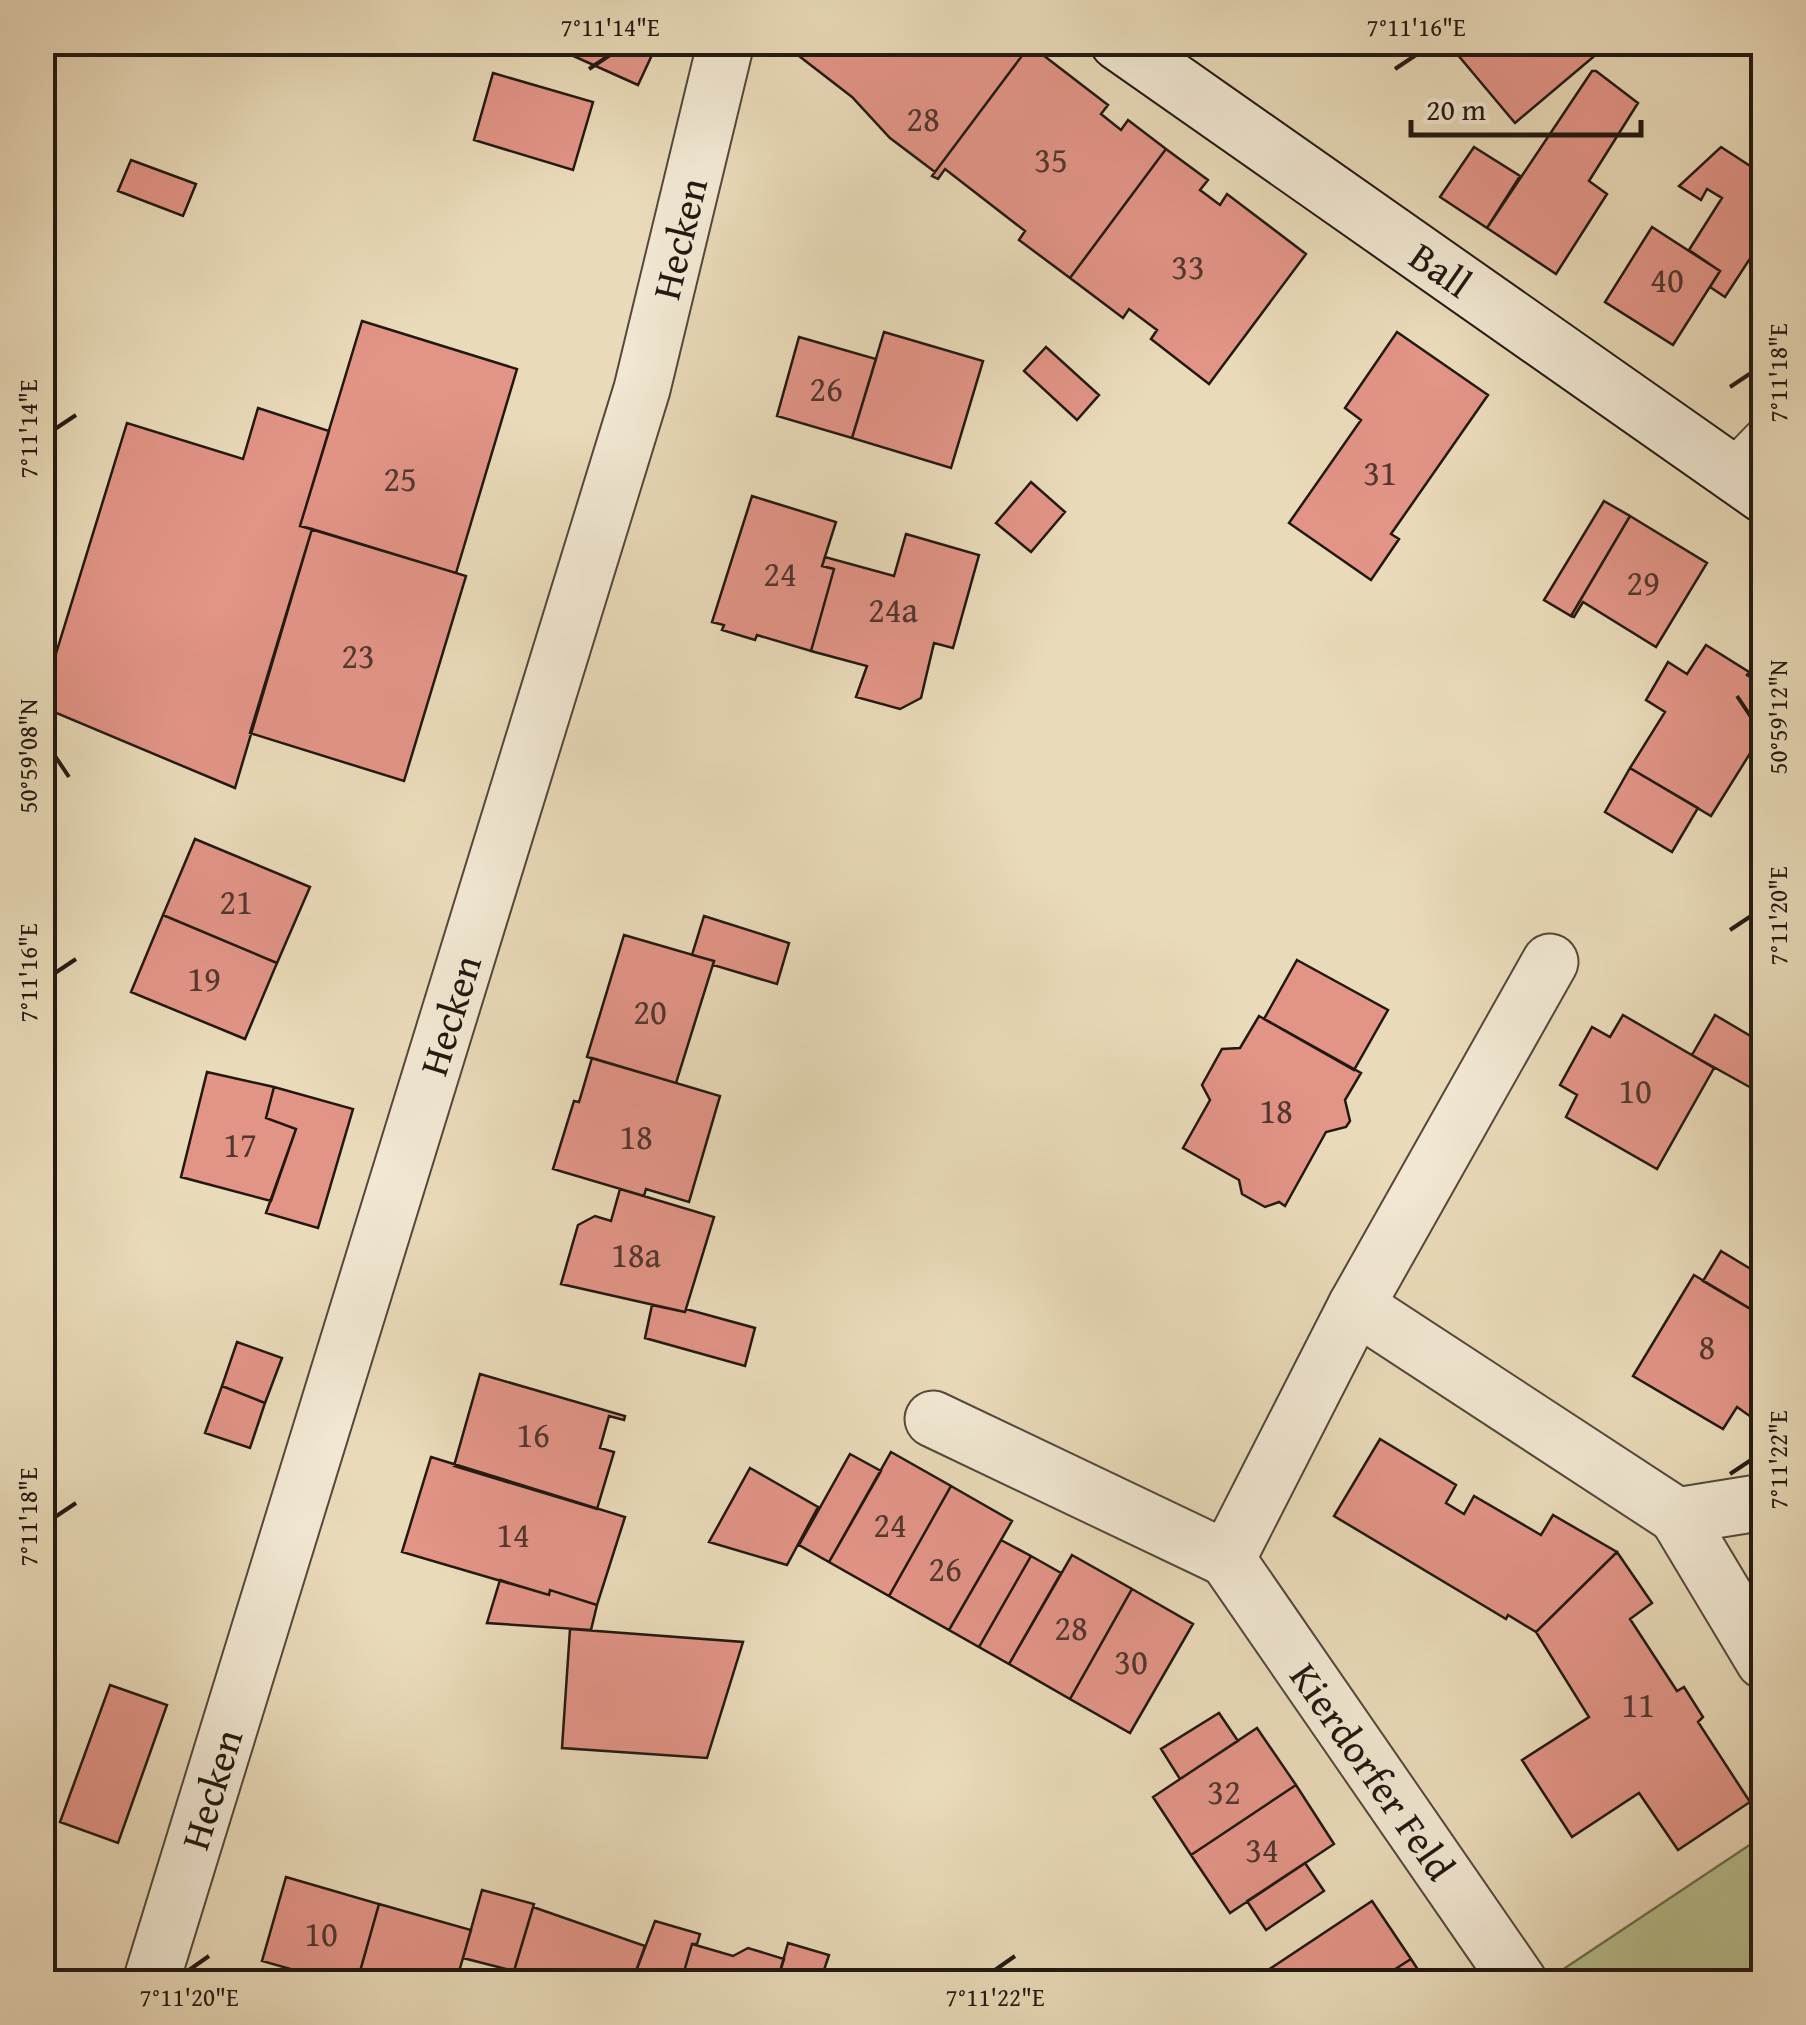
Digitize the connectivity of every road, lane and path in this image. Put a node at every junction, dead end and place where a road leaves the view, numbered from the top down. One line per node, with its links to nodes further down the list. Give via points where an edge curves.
1 (726, 42): 12 (street, Hecken, via 642,389)
2 (1118, 42): 4 (street, Ball)
3 (1764, 432): 4 (lane)
4 (1745, 483)
5 (1550, 962): 6 (street)
6 (1356, 1306): 9 (street); 10 (street)
7 (932, 1420): 10 (street, Kierdorfer Feld)
8 (1764, 1502): 9 (street)
9 (1677, 1516): 11 (street)
10 (1226, 1559): 13 (street, Kierdorfer Feld)
11 (1764, 1661)
12 (152, 1982)
13 (1519, 1982)

